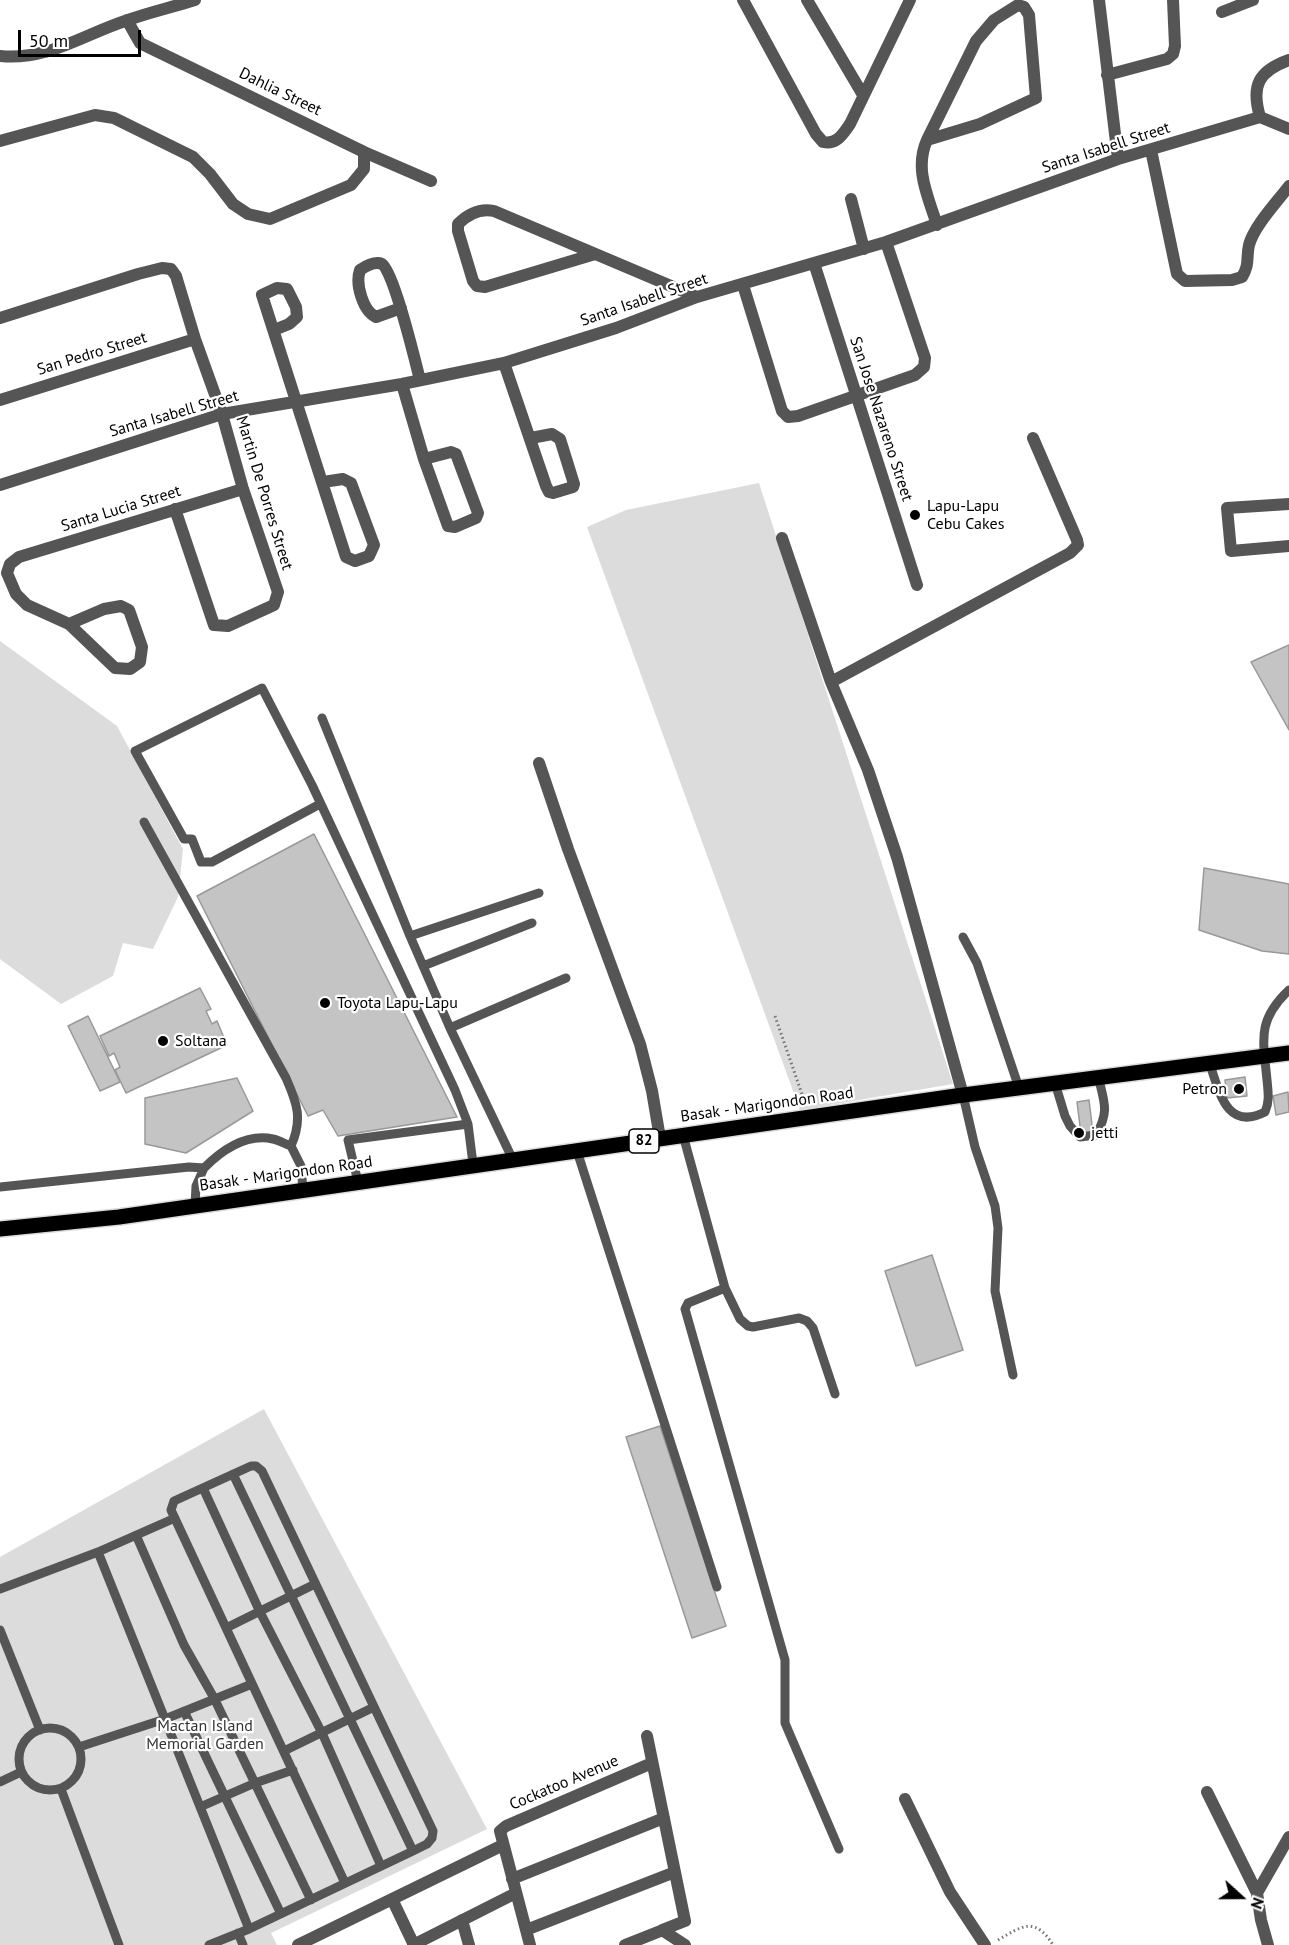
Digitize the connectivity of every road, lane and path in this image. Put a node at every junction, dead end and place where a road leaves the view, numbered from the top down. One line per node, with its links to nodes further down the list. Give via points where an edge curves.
1 (195, 0): 9 (street)
2 (743, 0): 13 (street, via 823,142 839,139)
3 (807, 0): 13 (street)
4 (910, 0): 13 (street)
5 (1099, 0): 12 (street)
6 (1173, 0): 12 (street, via 1173,54)
7 (1253, 0): 8 (street)
8 (1222, 12)
9 (127, 20): 10 (street, via 40,55); 19 (street, Dahlia Street, via 140,43)
10 (0, 56)
11 (1289, 60): 14 (street, via 1263,73 1255,100)
12 (1107, 75): 20 (street)
13 (863, 95)
14 (1260, 117): 15 (street); 18 (street, Santa Isabell Street)
15 (1289, 129)
16 (927, 140): 16 (street, via 976,41 994,20 1018,5 1024,7 1029,15 1036,98 980,124); 24 (street, via 921,153 922,177)
17 (0, 141): 19 (street, via 95,115 114,118 193,157 233,204 248,214 270,219 351,185 364,169)
18 (1151, 150): 20 (street, Santa Isabell Street); 22 (street, via 1177,274 1185,280 1242,277 1257,230)
19 (364, 152): 21 (street, Dahlia Street)
20 (1118, 159): 24 (street, Santa Isabell Street)
21 (431, 181)
22 (1289, 186)
23 (851, 199): 26 (street)
24 (937, 225): 25 (street, Santa Isabell Street)
25 (886, 242): 26 (street, Santa Isabell Street); 38 (street, via 924,368 915,375)
26 (864, 249): 28 (street, Santa Isabell Street)
27 (595, 254): 27 (street, via 494,211 466,216 458,224 477,286 485,287); 30 (street)
28 (814, 262): 29 (street, Santa Isabell Street); 38 (street, San Jose Nazareno Street)
29 (743, 285): 30 (street, Santa Isabell Street); 38 (street, via 782,411 788,417)
30 (697, 297): 35 (street, Santa Isabell Street, via 616,328)
31 (400, 308): 31 (street, via 387,268 374,263 360,270 364,304 370,314 376,317); 36 (street)
32 (0, 318): 34 (street, Martin De Porres Street, via 162,268 171,269 176,276)
33 (274, 330): 40 (street)
34 (195, 339): 39 (street, San Pedro Street); 41 (street, Martin De Porres Street)
35 (504, 363): 36 (street, Santa Isabell Street); 42 (street)
36 (420, 380): 37 (street, Santa Isabell Street)
37 (402, 384): 40 (street, Santa Isabell Street); 44 (street)
38 (855, 396): 52 (street, San Jose Nazareno Street)
39 (0, 400)
40 (296, 402): 41 (street, Santa Isabell Street); 45 (street)
41 (222, 414): 46 (street, Santa Isabell Street); 47 (street, Martin De Porres Street)
42 (531, 438): 42 (street, via 549,492 573,487 560,439 552,434)
43 (1033, 438): 54 (street, via 1077,540 1076,548)
44 (424, 459): 44 (street, via 448,526 476,518 478,513 456,454)
45 (323, 482): 45 (street, via 346,557 355,561 369,556 374,544 351,483 343,479)
46 (0, 485)
47 (243, 489): 49 (street, Santa Lucia Street); 49 (street, Martin De Porres Street, via 278,592 274,605 228,626 214,625)
48 (1289, 504): 51 (street, via 1227,508 1231,551)
49 (175, 509): 53 (street, Santa Lucia Street, via 19,557 10,564 8,573 16,594 27,605)
50 (782, 538): 54 (street)
51 (1289, 546)
52 (917, 585)
53 (69, 624): 53 (street, via 114,668 130,669 140,662 142,647 129,610 121,606 104,609)
54 (831, 682): 74 (street, via 868,770 897,856)
55 (322, 718): 61 (lane)
56 (539, 764): 78 (street, via 640,1044)
57 (320, 804): 57 (lane, via 262,688 135,751 184,839 192,839 201,862 212,862); 76 (lane)
58 (144, 822): 79 (lane, via 286,1078 298,1116)
59 (539, 893): 61 (lane)
60 (532, 923): 63 (lane)
61 (410, 936): 63 (lane)
62 (963, 937): 73 (lane, via 977,963)
63 (423, 966): 67 (lane)
64 (566, 978): 67 (lane)
65 (1289, 990): 69 (lane, via 1275,1003 1265,1023)
66 (775, 1016): 75 (path)
67 (450, 1028): 81 (lane)
68 (1289, 1053): 69 (main road, Basak - Marigondon Road / 82)
69 (1265, 1055): 70 (main road, Basak - Marigondon Road / 82); 70 (lane, via 1269,1103 1259,1115 1233,1114 1224,1105)
70 (1209, 1062): 71 (main road, Basak - Marigondon Road / 82)
71 (1098, 1076): 72 (main road, Basak - Marigondon Road / 82); 72 (lane, via 1105,1107 1104,1121 1096,1135 1080,1137 1070,1126)
72 (1055, 1083): 73 (main road, Basak - Marigondon Road / 82)
73 (1019, 1088): 74 (main road, Basak - Marigondon Road / 82)
74 (963, 1095): 75 (main road, Basak - Marigondon Road / 82); 90 (lane, via 995,1206 995,1291)
75 (810, 1116): 77 (main road, Basak - Marigondon Road / 82)
76 (468, 1124): 82 (lane); 84 (lane, via 348,1140)
77 (683, 1135): 78 (main road, Basak - Marigondon Road / 82); 89 (lane)
78 (660, 1138): 80 (main road, Basak - Marigondon Road / 82)
79 (291, 1146): 83 (lane, via 273,1138 254,1138 231,1146); 86 (lane, via 301,1166)
80 (577, 1151): 81 (main road, Basak - Marigondon Road / 82); 98 (lane)
81 (513, 1160): 82 (main road, Basak - Marigondon Road / 82)
82 (473, 1164): 84 (main road, Basak - Marigondon Road / 82)
83 (204, 1168): 85 (lane); 87 (lane, via 196,1186)
84 (358, 1182): 86 (main road, Basak - Marigondon Road / 82)
85 (0, 1187)
86 (303, 1190): 87 (main road, Basak - Marigondon Road / 82)
87 (195, 1206): 88 (main road, Basak - Marigondon Road / 82)
88 (0, 1229)
89 (725, 1288): 91 (lane, via 740,1319 748,1326 799,1318 807,1321 813,1328); 128 (lane, via 688,1303 685,1309 785,1660 784,1724)
90 (1013, 1375)
91 (835, 1394)
92 (233, 1474): 93 (lane); 97 (lane, via 250,1466 262,1471); 100 (lane)
93 (203, 1488): 94 (lane, via 174,1501 171,1510); 101 (lane)
94 (175, 1518): 95 (lane); 102 (lane)
95 (136, 1535): 96 (lane); 105 (lane, via 184,1645)
96 (98, 1552): 99 (lane); 108 (lane)
97 (315, 1584): 100 (lane); 106 (lane)
98 (717, 1587)
99 (0, 1589)
100 (290, 1597): 101 (lane); 109 (lane)
101 (260, 1612): 102 (lane); 111 (lane)
102 (226, 1628): 104 (lane)
103 (0, 1630): 110 (lane)
104 (252, 1684): 105 (lane); 114 (lane)
105 (214, 1698): 107 (lane); 119 (lane)
106 (374, 1707): 109 (lane); 129 (lane, via 433,1831 427,1844)
107 (184, 1712): 108 (lane); 122 (lane)
108 (165, 1719): 113 (lane); 124 (lane)
109 (349, 1719): 111 (lane); 129 (lane)
110 (40, 1730): 113 (lane, via 63,1731); 117 (lane, via 29,1736 22,1747)
111 (321, 1732): 114 (lane); 130 (lane)
112 (647, 1736): 115 (street)
113 (79, 1747): 120 (lane, via 79,1772)
114 (284, 1751): 116 (lane)
115 (652, 1763): 125 (street); 127 (street, Cockatoo Avenue, via 506,1826 500,1831)
116 (292, 1770): 119 (lane); 133 (lane)
117 (21, 1772): 118 (lane); 120 (lane, via 38,1788)
118 (0, 1782)
119 (255, 1783): 122 (lane); 137 (lane)
120 (61, 1789): 145 (lane)
121 (1207, 1792): 135 (street)
122 (225, 1797): 124 (lane); 138 (lane)
123 (905, 1799): 144 (street, via 950,1892)
124 (200, 1808): 140 (lane)
125 (664, 1818): 131 (street); 132 (street)
126 (1289, 1837): 135 (street)
127 (502, 1845): 132 (street); 136 (street)
128 (839, 1849)
129 (413, 1851): 130 (lane)
130 (381, 1866): 133 (lane)
131 (675, 1872): 141 (street); 142 (street, via 685,1921)
132 (512, 1879): 134 (street)
133 (345, 1883): 137 (lane)
134 (516, 1893): 139 (street); 141 (street)
135 (1257, 1893): 156 (street)
136 (392, 1899): 148 (street); 149 (street)
137 (310, 1900): 138 (lane)
138 (281, 1914): 140 (lane)
139 (462, 1920): 149 (street); 150 (street)
140 (249, 1929): 143 (lane)
141 (526, 1930): 151 (street)
142 (662, 1930): 152 (street); 153 (street); 154 (street)
143 (238, 1934): 146 (lane); 147 (lane)
144 (991, 1943): 155 (path, via 1022,1926 1032,1926 1045,1932)
145 (119, 1945)
146 (209, 1945)
147 (243, 1945)
148 (298, 1945)
149 (413, 1945)
150 (469, 1945)
151 (530, 1945)
152 (626, 1945)
153 (666, 1945)
154 (686, 1945)
155 (1053, 1945)
156 (1268, 1945)

